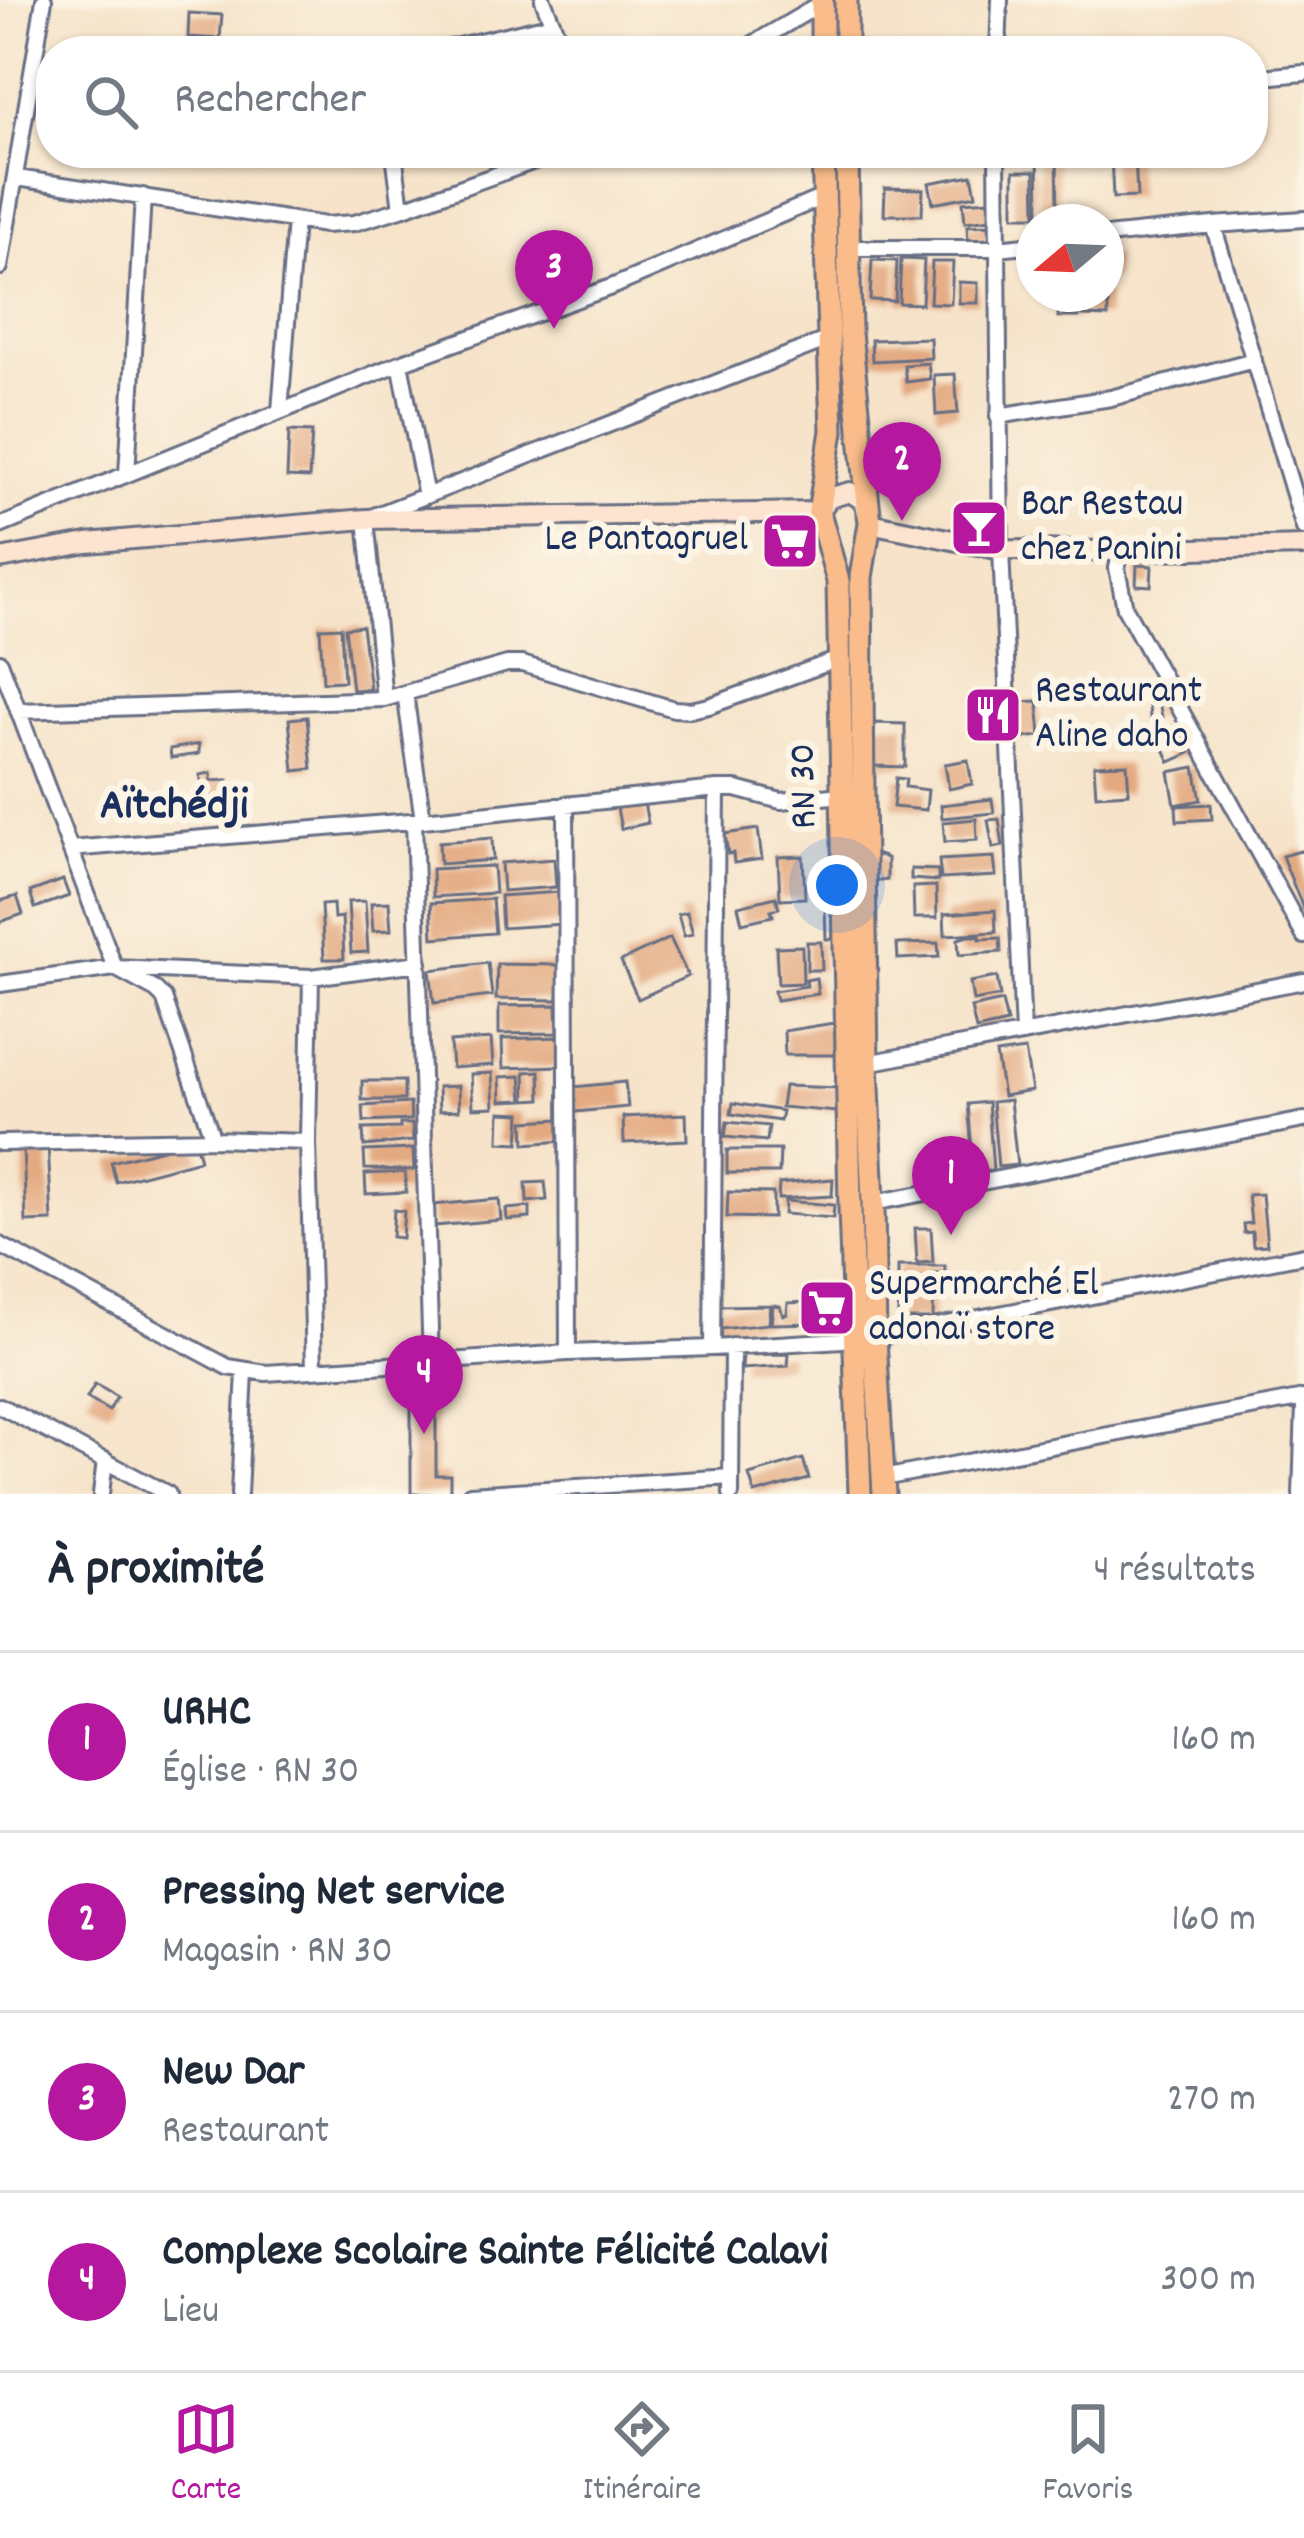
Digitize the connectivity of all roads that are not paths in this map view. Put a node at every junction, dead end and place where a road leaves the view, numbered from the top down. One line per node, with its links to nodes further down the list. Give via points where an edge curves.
1 (44, 0): 7 (street)
2 (543, 0): 6 (street)
3 (846, 0): 12 (main road)
4 (1000, 0): 13 (street)
5 (822, 2): 10 (street); 11 (main road)
6 (553, 24): 8 (street); 9 (street)
7 (43, 36)
8 (501, 36)
9 (558, 36)
10 (766, 36)
11 (822, 36)
12 (846, 36)
13 (999, 36)
14 (1303, 76): 15 (street)
15 (1268, 77)
16 (36, 85): 22 (street)
17 (396, 168): 25 (street)
18 (515, 168): 25 (street)
19 (823, 168): 24 (main road, RN 30 / RN 30)
20 (847, 168): 32 (main road, RN 30)
21 (997, 168): 33 (street)
22 (16, 178): 23 (street); 29 (street)
23 (143, 196): 27 (street); 40 (street)
24 (823, 197): 35 (main road, RN 30 / RN 30); 37 (street, via 614,286)
25 (400, 209): 27 (street, via 354,223)
26 (1304, 219): 28 (street)
27 (295, 221): 38 (street)
28 (1213, 225): 30 (street); 36 (street)
29 (3, 229): 34 (street)
30 (1124, 234)
31 (1016, 246): 33 (street)
32 (847, 248): 33 (street); 44 (main road, RN 30)
33 (998, 248): 39 (street)
34 (0, 267)
35 (830, 338): 41 (street); 42 (main road, RN 30 / RN 30, via 832,431)
36 (1254, 360): 39 (street, via 1112,398); 46 (street)
37 (400, 363): 38 (street); 41 (street)
38 (280, 411): 40 (street)
39 (998, 416): 48 (street)
40 (127, 474): 45 (street)
41 (426, 496): 43 (street)
42 (818, 512): 43 (street); 44 (street, via 850,491 864,501); 51 (main road, RN 30 / RN 30, via 838,581)
43 (366, 519): 50 (street, via 87,543); 54 (street)
44 (870, 523): 48 (street); 68 (main road, RN 30, via 861,578)
45 (0, 526)
46 (1304, 528)
47 (1304, 546): 49 (street)
48 (1001, 550): 49 (street); 67 (street)
49 (1121, 551): 61 (street, via 1125,608)
50 (0, 559)
51 (839, 659): 53 (street, via 690,710 522,664); 57 (main road, RN 30 / RN 30)
52 (0, 662): 55 (street)
53 (405, 693): 54 (street); 59 (street)
54 (384, 699): 55 (street)
55 (18, 711): 60 (street)
56 (717, 789): 57 (street, via 781,800); 58 (street); 78 (street)
57 (842, 795): 76 (main road, RN 30 / RN 30)
58 (566, 805): 59 (street); 79 (street)
59 (418, 820): 60 (street); 62 (street)
60 (70, 849): 63 (street)
61 (1304, 936)
62 (419, 963): 64 (street); 80 (street)
63 (115, 968): 64 (street); 66 (street); 70 (street, via 164,998)
64 (311, 977): 71 (street)
65 (1304, 981): 67 (street)
66 (0, 984)
67 (1023, 1034): 68 (street)
68 (867, 1063): 73 (main road, RN 30)
69 (1304, 1120): 73 (street)
70 (213, 1139): 71 (street); 72 (street)
71 (308, 1142): 81 (street)
72 (0, 1143)
73 (873, 1203): 76 (main road, RN 30)
74 (0, 1245): 82 (street)
75 (1304, 1255): 76 (street)
76 (864, 1339): 77 (street); 87 (main road, RN 30); 94 (main road, RN 30 / RN 30)
77 (732, 1346): 78 (street); 86 (street)
78 (712, 1348): 79 (street)
79 (568, 1353): 80 (street)
80 (431, 1362): 81 (street)
81 (314, 1369): 82 (street)
82 (245, 1371): 91 (street)
83 (1304, 1402): 87 (street); 95 (street)
84 (0, 1406): 85 (street)
85 (105, 1460): 89 (street); 90 (street)
86 (731, 1477): 88 (street); 93 (street)
87 (883, 1486)
88 (548, 1491): 92 (street)
89 (101, 1494)
90 (168, 1494)
91 (239, 1494)
92 (470, 1494)
93 (730, 1494)
94 (860, 1494)
95 (1301, 1494)

